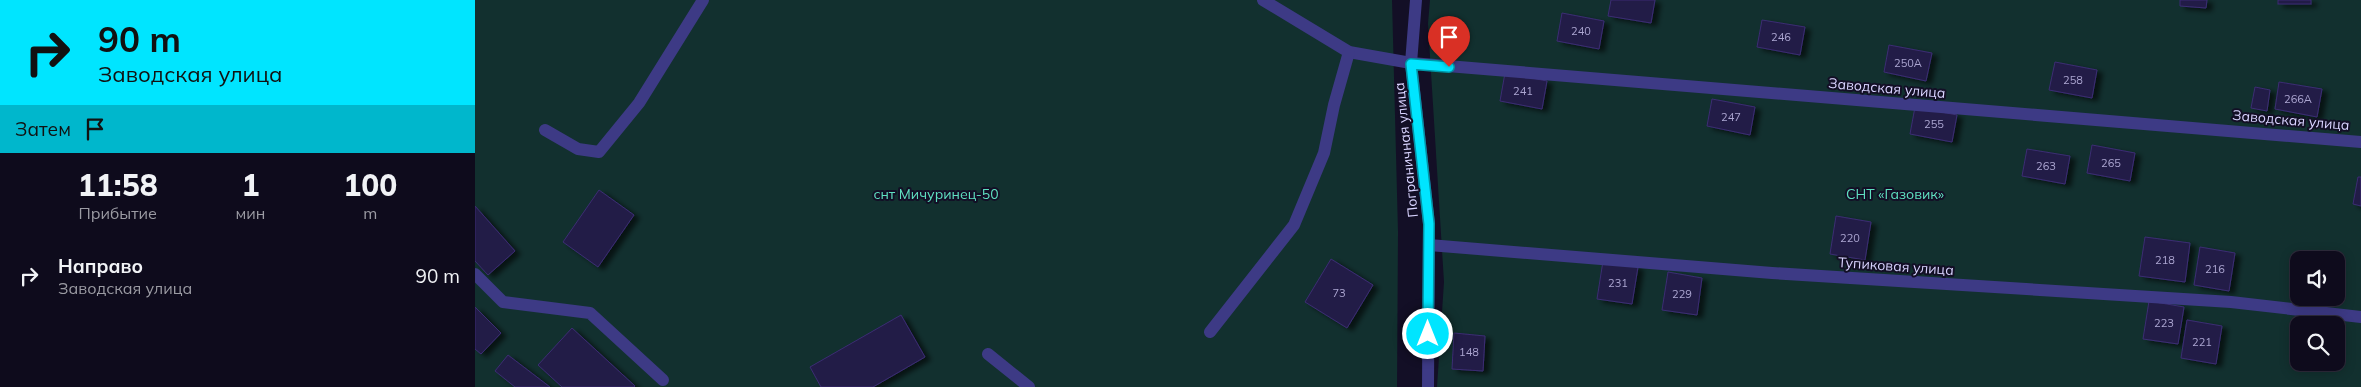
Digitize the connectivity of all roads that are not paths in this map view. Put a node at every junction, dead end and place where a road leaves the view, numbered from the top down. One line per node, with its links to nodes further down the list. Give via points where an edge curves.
1 (703, 0): 6 (street, via 639,104 599,152 578,149)
2 (1263, 0): 4 (street)
3 (1416, 0): 5 (street, Пограничная улица)
4 (1349, 52): 5 (street, Заводская улица); 11 (street, via 1325,153 1294,225)
5 (1411, 64): 7 (street, Заводская улица); 8 (street, Пограничная улица)
6 (545, 130)
7 (2361, 142)
8 (1429, 245): 10 (street, Тупиковая улица, via 1772,273 2231,302); 15 (street, Пограничная улица)
9 (475, 274): 13 (street, via 503,302 591,313)
10 (2361, 317)
11 (1210, 332)
12 (988, 354): 14 (street)
13 (663, 380)
14 (1029, 387)
15 (1428, 387)

